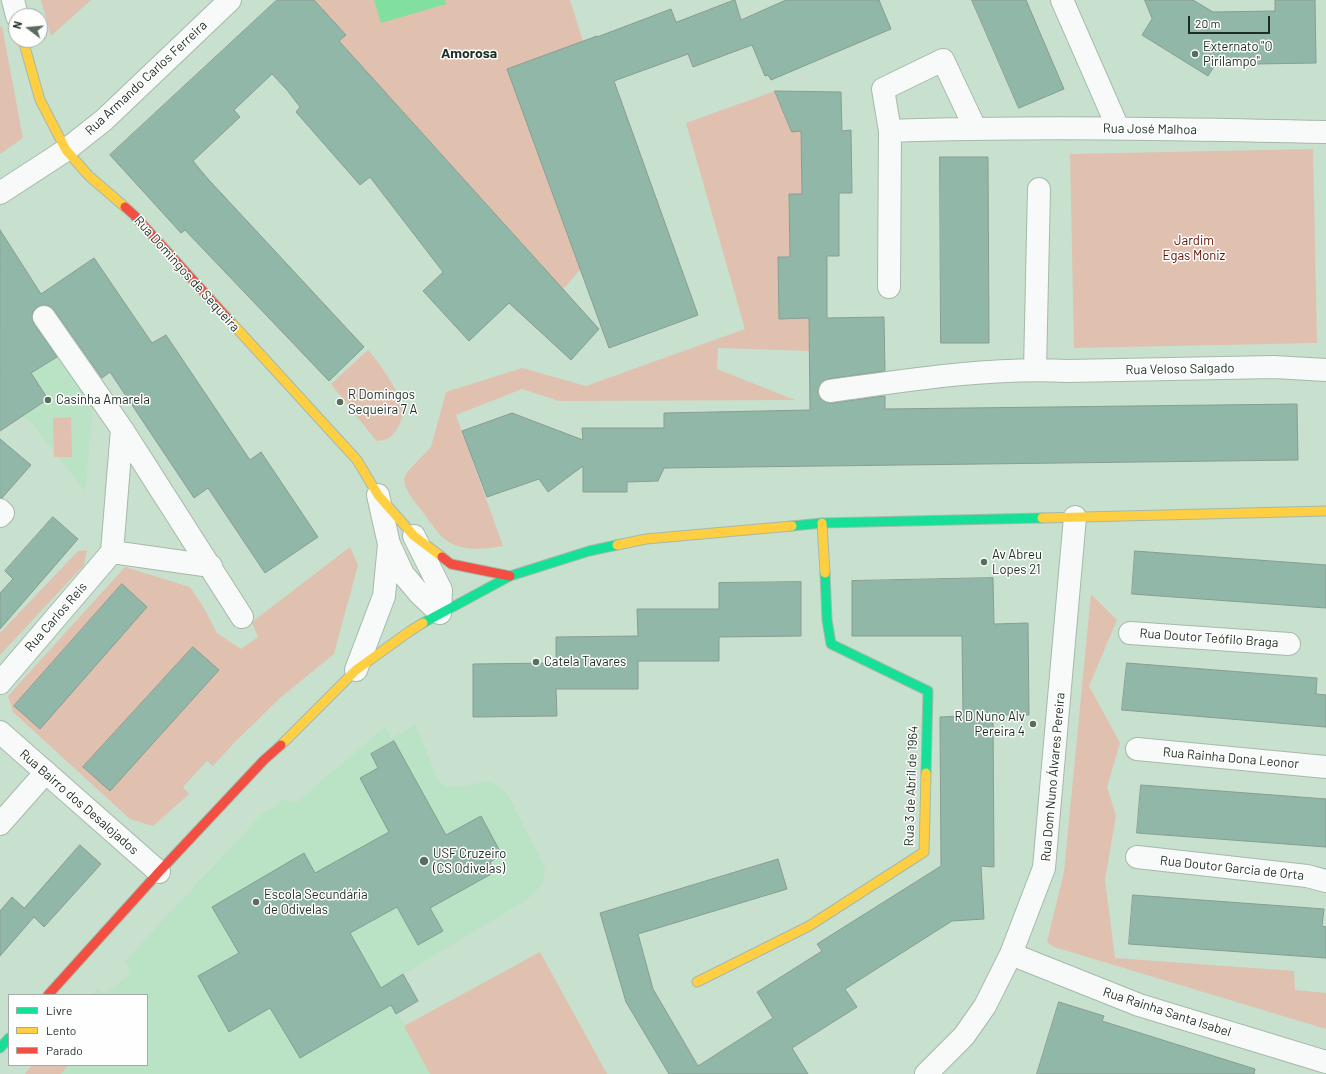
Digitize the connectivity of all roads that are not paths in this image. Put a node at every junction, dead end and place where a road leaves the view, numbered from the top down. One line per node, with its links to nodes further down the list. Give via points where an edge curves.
1 (230, 0): 8 (street, Rua Armando Carlos Ferreira, via 104,120)
2 (1062, 0): 5 (street)
3 (25, 48): 8 (main road, Rua Domingos de Sequeira, via 40,100)
4 (975, 128): 5 (street, Rua José Malhoa); 6 (street, Rua José Malhoa); 6 (street, via 943,60 883,89)
5 (1118, 128): 7 (street, Rua José Malhoa)
6 (890, 131): 11 (street)
7 (1326, 132)
8 (66, 150): 10 (street, Rua Armando Carlos Ferreira); 17 (main road, Rua Domingos de Sequeira, via 89,176 134,215 357,460)
9 (1039, 189): 13 (street)
10 (0, 193)
11 (889, 287)
12 (44, 317): 16 (street)
13 (1035, 370): 14 (street, Rua Veloso Salgado, via 1266,367); 15 (street, Rua Veloso Salgado, via 922,378)
14 (1326, 370)
15 (830, 391)
16 (122, 429): 25 (street); 26 (street)
17 (378, 494): 23 (main road, Rua Domingos de Sequeira); 24 (street)
18 (0, 510): 20 (street, via 3,512)
19 (1326, 511): 21 (main road)
20 (0, 516)
21 (1074, 517): 22 (main road); 42 (street, Rua Dom Nuno Álvares Pereira, via 1044,868)
22 (822, 523): 27 (main road, via 646,538 589,551); 43 (main road, Rua 3 de Abril de 1964, via 827,620 832,644 928,691 924,852 809,926)
23 (414, 536): 27 (main road, Rua Domingos de Sequeira, via 451,564); 28 (street, via 441,590)
24 (389, 544): 28 (street, via 403,574); 32 (street, via 384,596)
25 (112, 552): 26 (street); 33 (street, Rua Carlos Reis)
26 (211, 566): 29 (street)
27 (510, 576): 28 (main road)
28 (440, 613): 32 (main road)
29 (242, 617)
30 (1130, 633): 31 (street, Rua Doutor Teófilo Braga)
31 (1289, 644)
32 (356, 670): 40 (main road, via 264,760)
33 (0, 682)
34 (0, 732): 37 (street, Rua Bairro dos Desalojados)
35 (1137, 749): 36 (street, Rua Rainha Dona Leonor)
36 (1326, 767)
37 (46, 772): 38 (street); 40 (street, Rua Bairro dos Desalojados)
38 (0, 824)
39 (1137, 857): 41 (street, Rua Doutor Garcia de Orta, via 1307,876)
40 (159, 872): 44 (main road)
41 (1326, 881)
42 (1011, 954): 47 (street, Rua Rainha Santa Isabel, via 1139,1005); 48 (street, Rua Dom Nuno Álvares Pereira, via 985,1006 964,1036)
43 (697, 982)
44 (49, 994)
45 (8, 1039): 46 (main road)
46 (0, 1048)
47 (1326, 1062)
48 (926, 1074)

